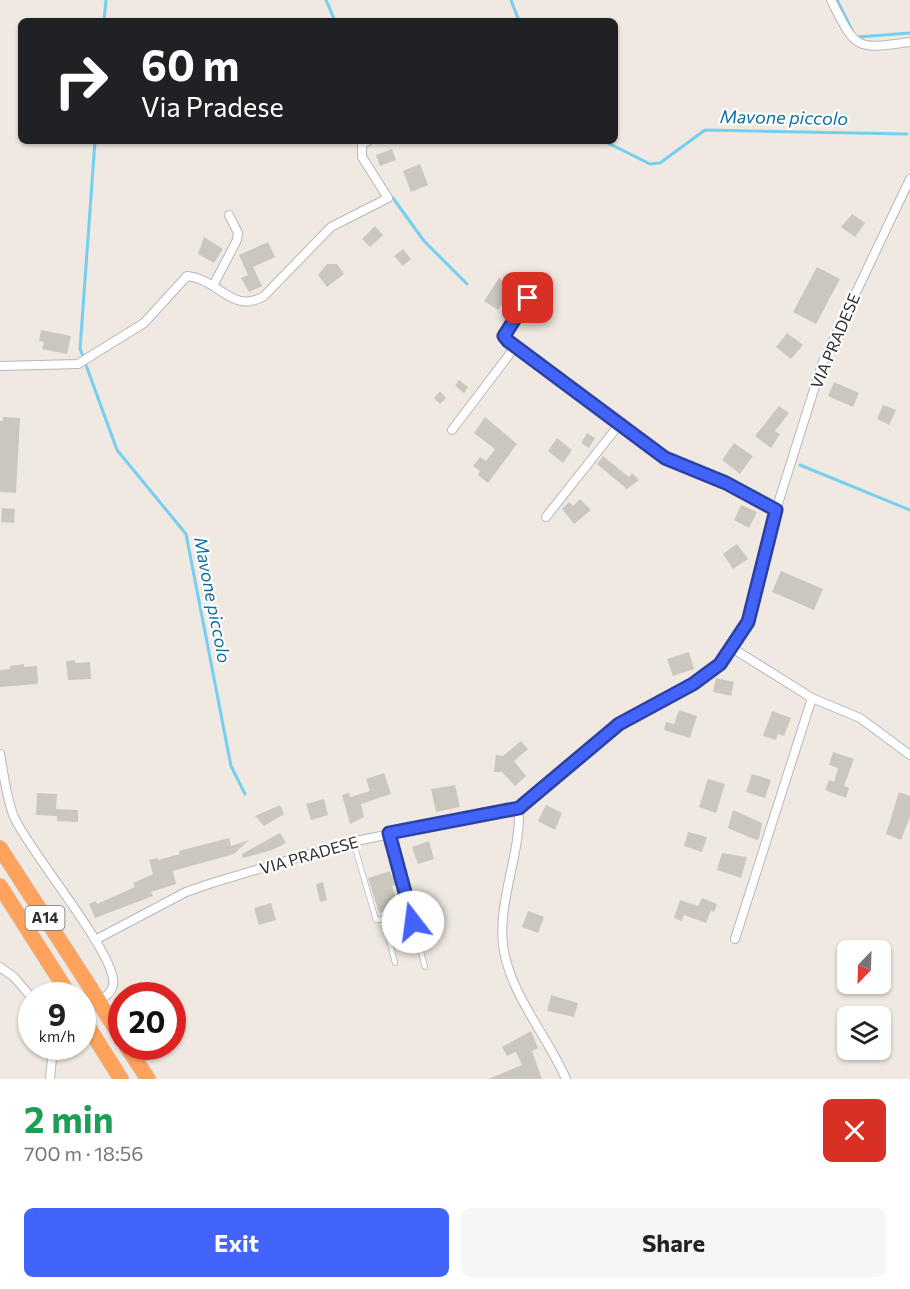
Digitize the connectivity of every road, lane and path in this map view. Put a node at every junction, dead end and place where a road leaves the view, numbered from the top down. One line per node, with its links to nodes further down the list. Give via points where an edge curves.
1 (831, 0): 2 (street, via 852,39 861,44)
2 (910, 42)
3 (362, 144): 6 (street, via 360,150 368,168 388,198 331,227 264,296 252,303 236,301)
4 (910, 180): 12 (street, VIA PRADESE, via 822,364)
5 (229, 215): 6 (street, via 238,233 237,240)
6 (214, 284): 9 (street, via 187,276 144,323 78,364)
7 (528, 298): 8 (street, via 504,336)
8 (515, 347): 10 (street); 11 (street)
9 (0, 366)
10 (618, 426): 12 (street, via 665,458 726,483); 13 (street)
11 (452, 430)
12 (776, 510): 14 (street, VIA PRADESE, via 748,622)
13 (546, 517)
14 (732, 648): 15 (street); 18 (street, VIA PRADESE, via 707,674 619,724)
15 (812, 698): 17 (street, via 860,718); 23 (street)
16 (0, 754): 24 (street, via 14,816 26,840)
17 (910, 755)
18 (519, 808): 19 (street, VIA PRADESE); 38 (street, via 520,830 506,900 504,945 512,976)
19 (389, 833): 20 (street, VIA PRADESE); 27 (lane)
20 (353, 841): 24 (street, VIA PRADESE, via 186,892); 25 (lane, via 376,920 384,919)
21 (0, 848): 31 (highway, A14, bridge)
22 (0, 886): 29 (highway, A14)
23 (735, 939)
24 (95, 940): 30 (street, via 108,962 113,987)
25 (395, 963)
26 (0, 967): 28 (street)
27 (425, 967)
28 (18, 982)
29 (61, 982)
30 (96, 1002)
31 (108, 1017)
32 (96, 1039): 36 (highway)
33 (52, 1060): 35 (street)
34 (136, 1060): 37 (highway)
35 (50, 1079)
36 (121, 1079)
37 (148, 1079)
38 (566, 1079)

